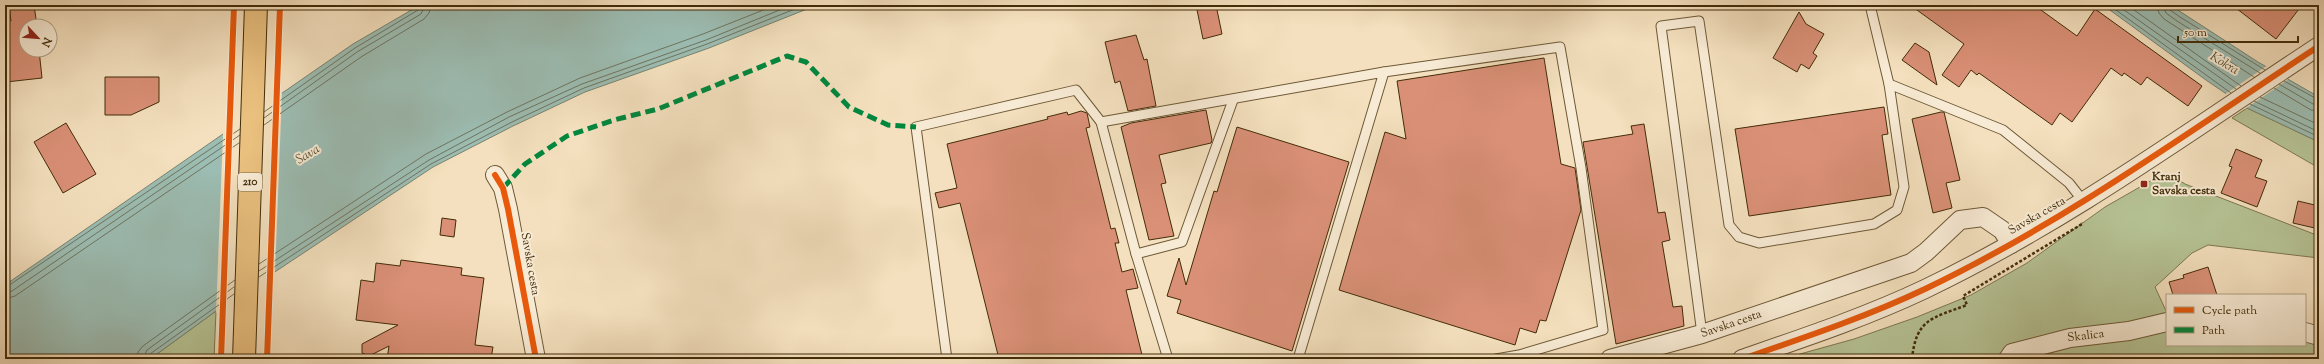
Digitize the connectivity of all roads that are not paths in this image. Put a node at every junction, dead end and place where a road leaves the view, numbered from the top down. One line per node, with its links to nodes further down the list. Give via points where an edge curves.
1 (256, 5): 16 (main road, 210)
2 (1870, 5): 5 (lane)
3 (2319, 46): 9 (street, Savska cesta, via 2210,118)
4 (1384, 72): 6 (lane); 20 (lane); 21 (lane, via 1560,47 1581,168 1603,330 1519,355)
5 (1889, 84): 9 (lane, via 2003,130 2069,183); 14 (lane, via 1904,187 1897,210 1874,224 1759,243 1739,237 1729,225 1699,21 1661,26)
6 (1234, 100): 7 (lane, via 1209,102); 11 (lane, via 1182,242)
7 (1101, 122): 11 (lane); 18 (lane, via 1076,90 916,127)
8 (495, 175): 17 (street, Savska cesta, via 503,188 508,209)
9 (2083, 210): 10 (street, Savska cesta)
10 (2011, 244): 14 (street, Savska cesta, via 2002,230 1983,217 1960,220 1926,252 1911,262); 23 (street, Savska cesta, via 1924,290 1825,330)
11 (1136, 254): 19 (lane)
12 (2166, 322): 24 (street, Skalica, via 2129,331 2070,338 2012,353)
13 (2306, 332): 15 (street)
14 (1702, 334): 22 (street, Savska cesta)
15 (2319, 336)
16 (244, 359)
17 (536, 359)
18 (947, 359)
19 (1168, 359)
20 (1298, 359)
21 (1496, 359)
22 (1610, 359)
23 (1742, 359)
24 (2008, 359)

